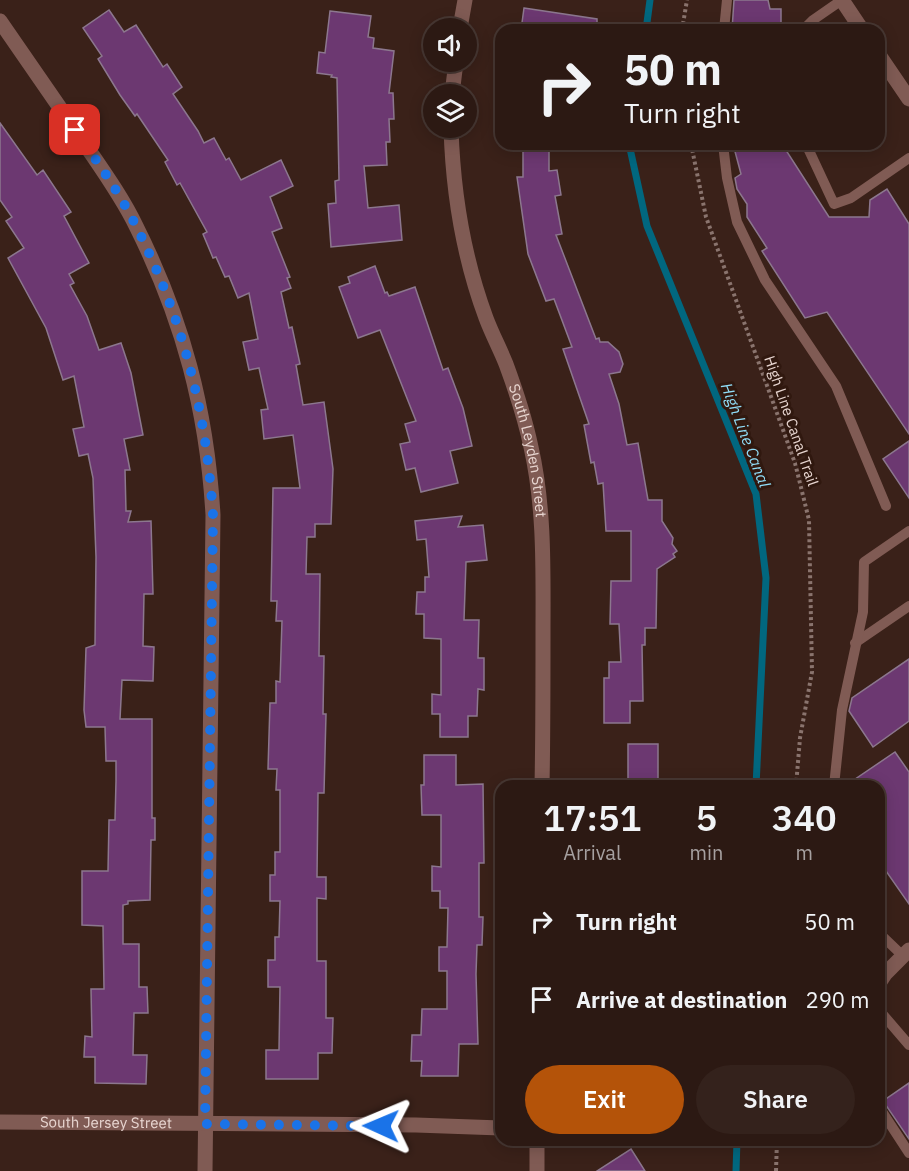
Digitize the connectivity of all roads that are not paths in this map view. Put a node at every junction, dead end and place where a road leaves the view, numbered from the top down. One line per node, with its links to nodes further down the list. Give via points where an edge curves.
1 (465, 0): 4 (street)
2 (727, 0): 6 (lane)
3 (842, 0): 7 (lane); 8 (street)
4 (462, 18)
5 (0, 21): 28 (street, via 136,225 185,346 205,438 213,515)
6 (725, 24)
7 (809, 24)
8 (858, 24)
9 (885, 64): 10 (street)
10 (909, 99)
11 (451, 138): 19 (street, South Leyden Street, via 460,226 472,277 521,409 539,496 543,545)
12 (724, 150): 15 (lane, via 737,222 765,280 836,386)
13 (811, 150): 14 (lane, via 834,204 851,198)
14 (909, 158)
15 (886, 506)
16 (909, 531): 18 (lane, via 864,562 863,612)
17 (909, 606): 18 (lane)
18 (855, 643): 20 (lane, via 842,710)
19 (542, 780)
20 (835, 780)
21 (885, 937): 22 (lane)
22 (906, 953): 23 (street)
23 (885, 974)
24 (885, 1017): 25 (lane)
25 (909, 1045)
26 (885, 1116): 31 (lane)
27 (0, 1122): 28 (street, South Jersey Street)
28 (205, 1124): 29 (street, South Jersey Street); 32 (street)
29 (495, 1128)
30 (537, 1146): 33 (street)
31 (909, 1153)
32 (205, 1171)
33 (537, 1171)

